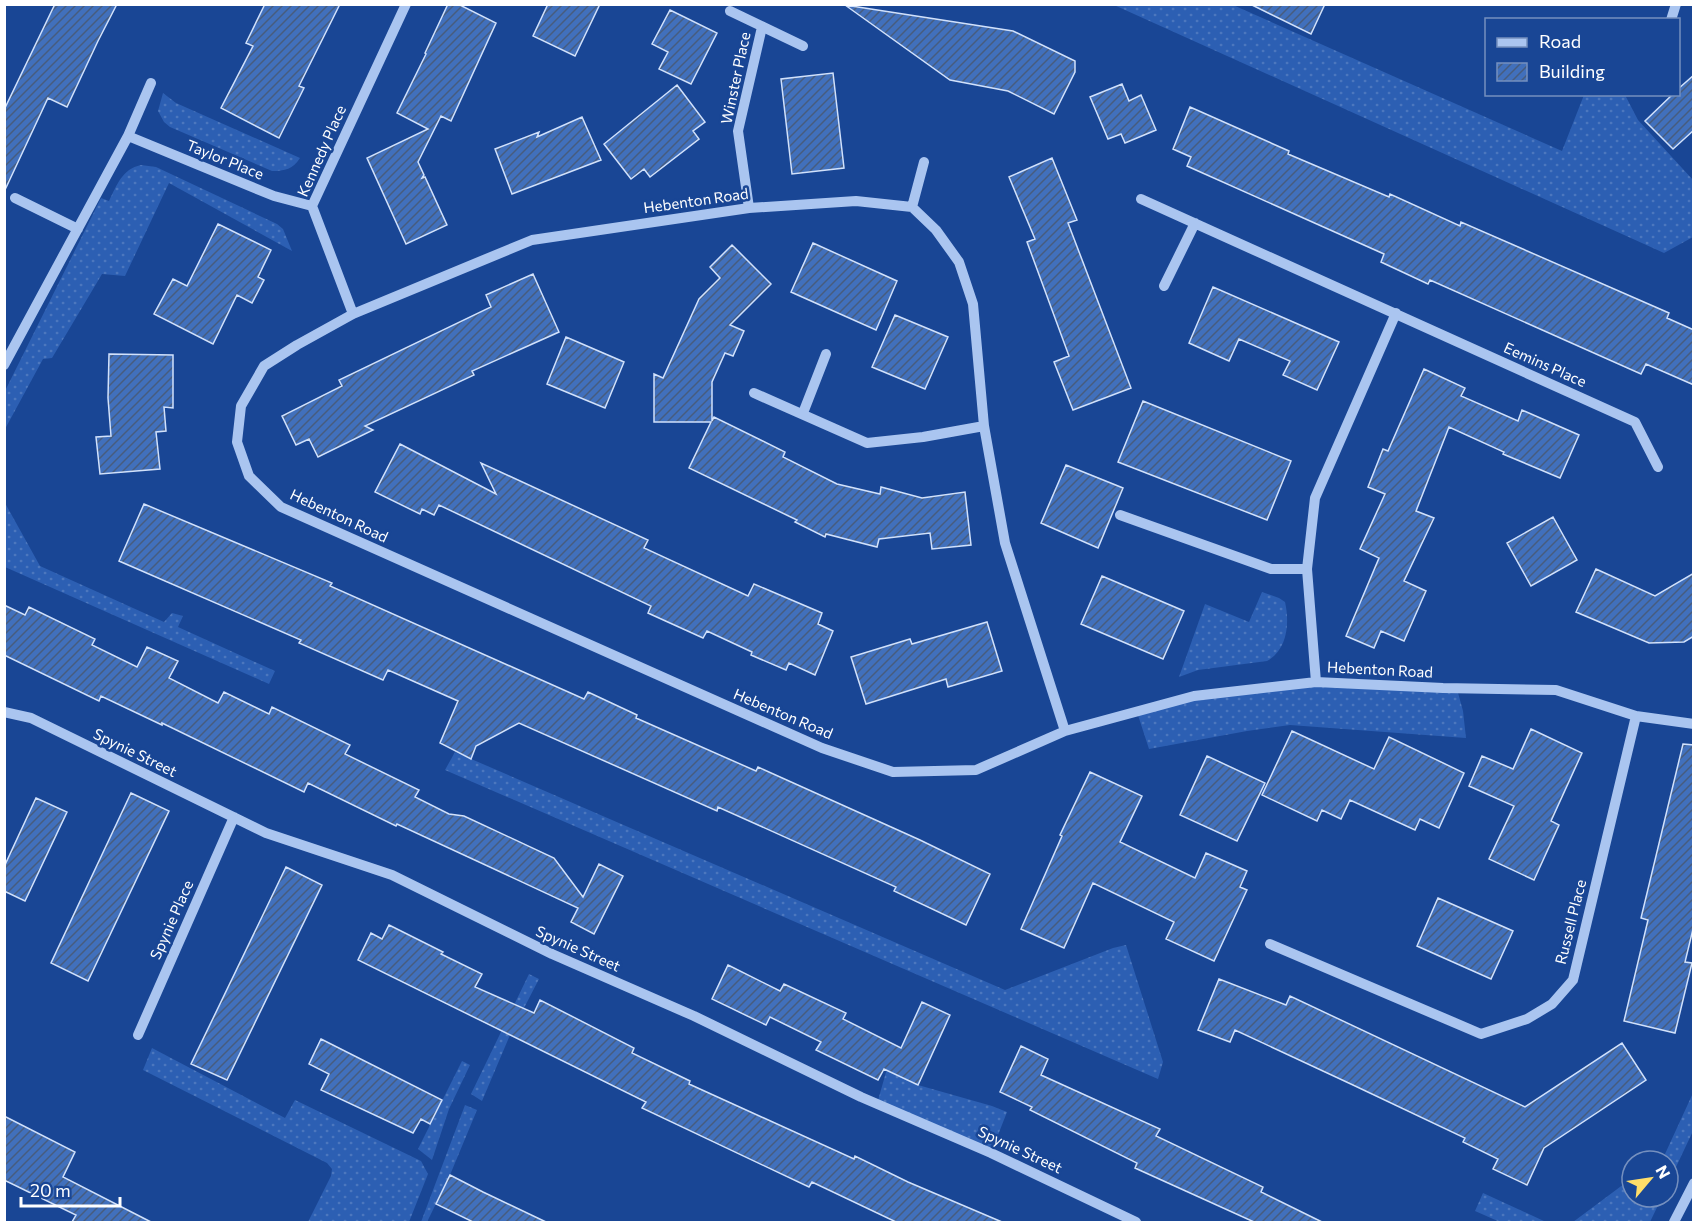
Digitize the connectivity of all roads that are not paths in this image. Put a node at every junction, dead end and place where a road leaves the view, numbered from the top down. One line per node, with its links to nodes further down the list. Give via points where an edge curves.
1 (406, 4): 10 (street, Kennedy Place)
2 (730, 11): 3 (street, Winster Place)
3 (762, 27): 4 (street, Winster Place); 12 (street, Winster Place, via 738,131)
4 (803, 46)
5 (150, 83): 6 (street)
6 (128, 136): 10 (street, Taylor Place, via 274,196); 14 (street)
7 (924, 162): 11 (street)
8 (15, 198): 14 (street)
9 (1141, 200): 13 (street, Eemins Place)
10 (312, 206): 17 (street, Kennedy Place)
11 (912, 207): 12 (street, Hebenton Road, via 856,201); 22 (street, via 960,262 973,304)
12 (749, 208): 17 (street, Hebenton Road, via 532,240)
13 (1195, 224): 15 (street); 16 (street, Eemins Place)
14 (78, 229): 19 (street)
15 (1164, 286)
16 (1396, 313): 23 (street, Eemins Place, via 1635,422); 25 (street, via 1316,498)
17 (353, 314): 30 (street, Hebenton Road, via 264,366 241,406 237,442 249,476 281,507 822,748 893,772 976,770)
18 (826, 354): 21 (street)
19 (4, 365)
20 (754, 393): 21 (street)
21 (803, 413): 22 (street, via 867,443)
22 (984, 426): 30 (street, via 1005,543)
23 (1658, 467)
24 (1120, 515): 25 (street, via 1271,569)
25 (1307, 569): 26 (street)
26 (1316, 682): 28 (street, Hebenton Road, via 1556,690); 30 (street, Hebenton Road, via 1194,696)
27 (4, 712): 31 (street, Spynie Street, via 31,718)
28 (1636, 716): 29 (street, Hebenton Road); 32 (street, Russell Place, via 1573,980 1552,1004 1527,1019 1481,1034)
29 (1694, 724)
30 (1065, 731)
31 (234, 817): 33 (street, Spynie Place); 35 (street, Spynie Street, via 266,833 392,875 552,954)
32 (1270, 944)
33 (138, 1035)
34 (1694, 1183): 36 (street)
35 (1136, 1222)
36 (1674, 1222)

